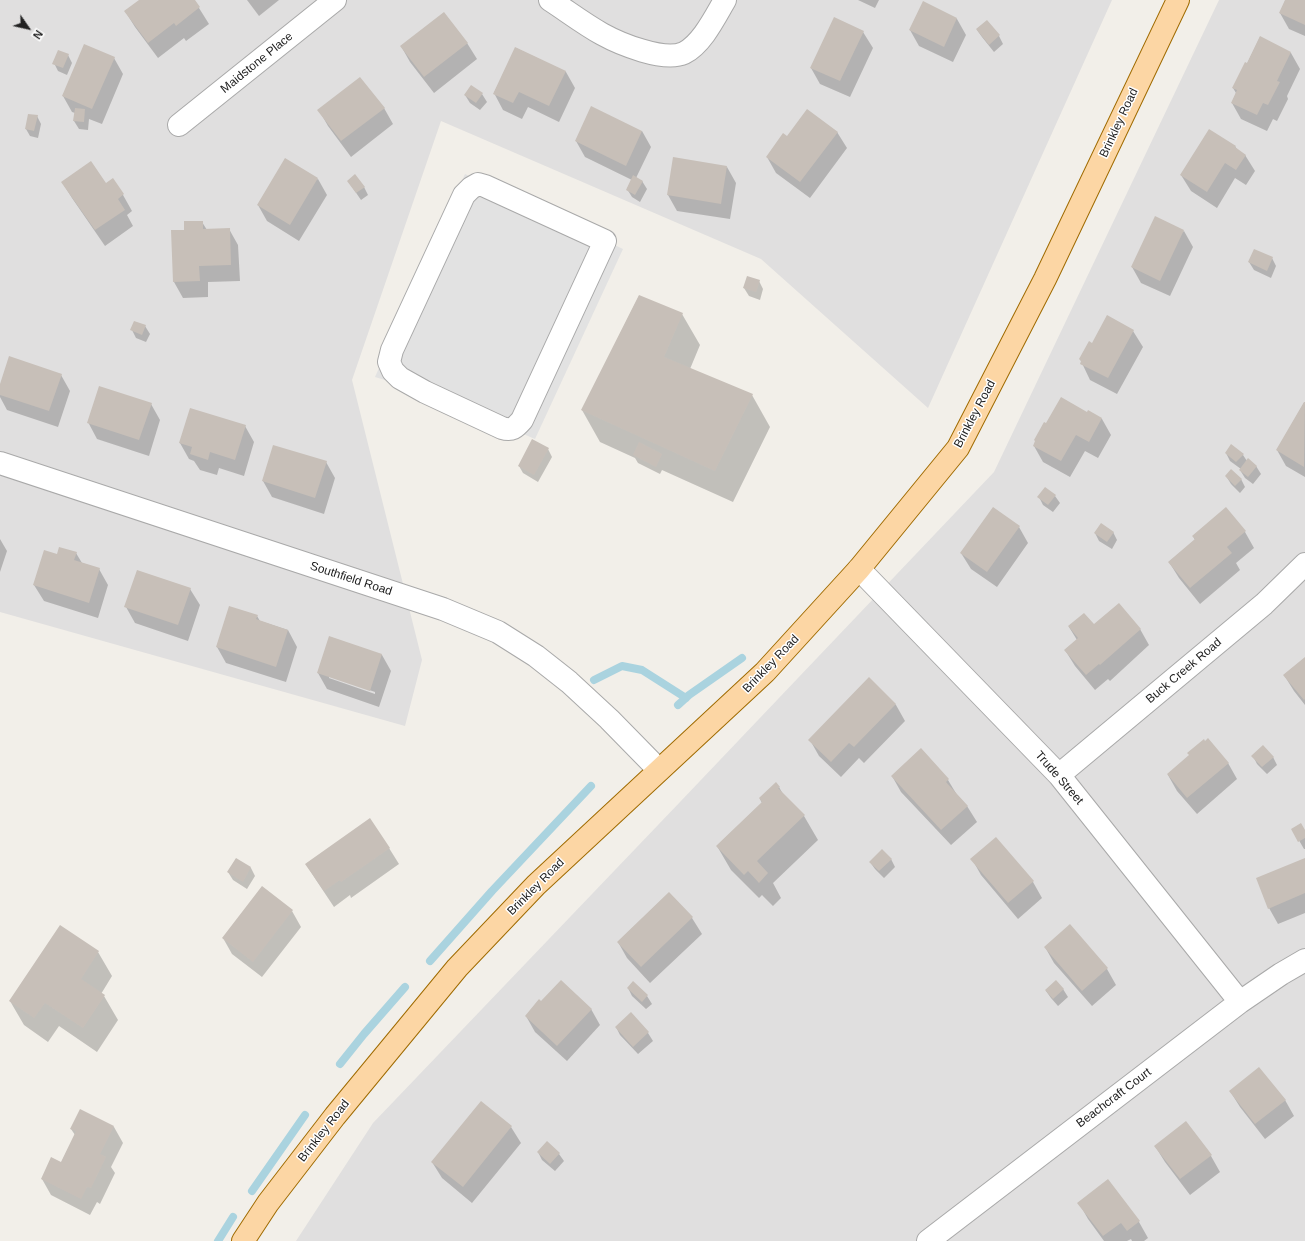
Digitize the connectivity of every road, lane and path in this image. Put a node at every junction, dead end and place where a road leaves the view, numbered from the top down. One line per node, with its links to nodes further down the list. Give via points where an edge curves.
1 (335, 0): 5 (street, Maidstone Place)
2 (550, 0): 3 (street, via 602,34 648,52 672,56 683,53 698,42)
3 (725, 0)
4 (1178, 0): 9 (main road, Brinkley Road, via 1045,279 958,448)
5 (179, 126)
6 (604, 240): 6 (street, via 485,186 478,184 471,188 464,195 392,350 389,362 393,371 400,378 425,392 502,428 508,430 516,427 522,420)
7 (0, 463): 10 (street, Southfield Road, via 442,610 498,632 536,656 568,682)
8 (1305, 564): 11 (street, Buck Creek Road, via 1264,604)
9 (859, 570): 10 (main road, Brinkley Road, via 765,672); 11 (street, Trude Street)
10 (660, 770): 14 (main road, Brinkley Road, via 536,885 457,968 334,1116 268,1203)
11 (1059, 775): 13 (street, Trude Street)
12 (1305, 960): 13 (street, Beachcraft Court)
13 (1240, 1002): 15 (street, Beachcraft Court)
14 (243, 1241)
15 (928, 1241)

